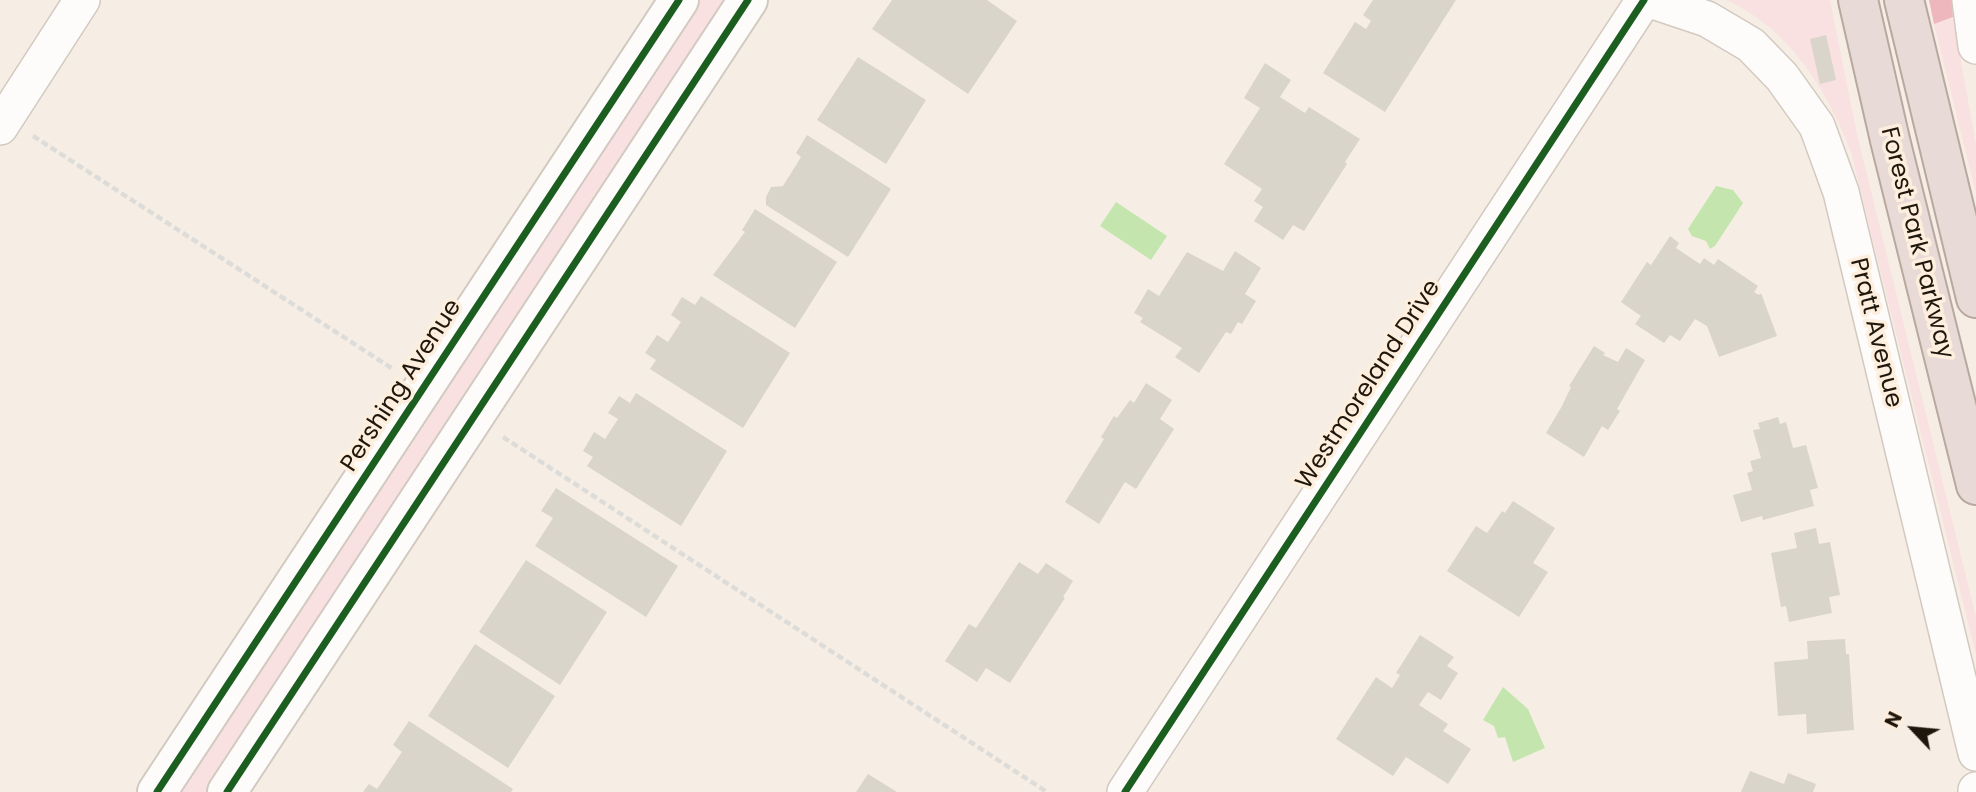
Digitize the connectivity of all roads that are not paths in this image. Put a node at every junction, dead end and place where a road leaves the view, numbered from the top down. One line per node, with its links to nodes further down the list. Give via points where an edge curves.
1 (82, 0): 10 (street)
2 (679, 0): 14 (street, Pershing Avenue)
3 (748, 0): 15 (street)
4 (1644, 0): 16 (street, Westmoreland Drive)
5 (1650, 0): 13 (street, Pratt Avenue, via 1707,19 1751,46 1782,77 1817,127 1841,192)
6 (1858, 0): 12 (highway, Forest Park Parkway)
7 (1904, 0): 11 (highway, Forest Park Parkway)
8 (1970, 0): 9 (street)
9 (1976, 46)
10 (5, 116)
11 (1976, 298)
12 (1976, 485)
13 (1976, 753)
14 (157, 792)
15 (226, 792)
16 (1125, 792)

